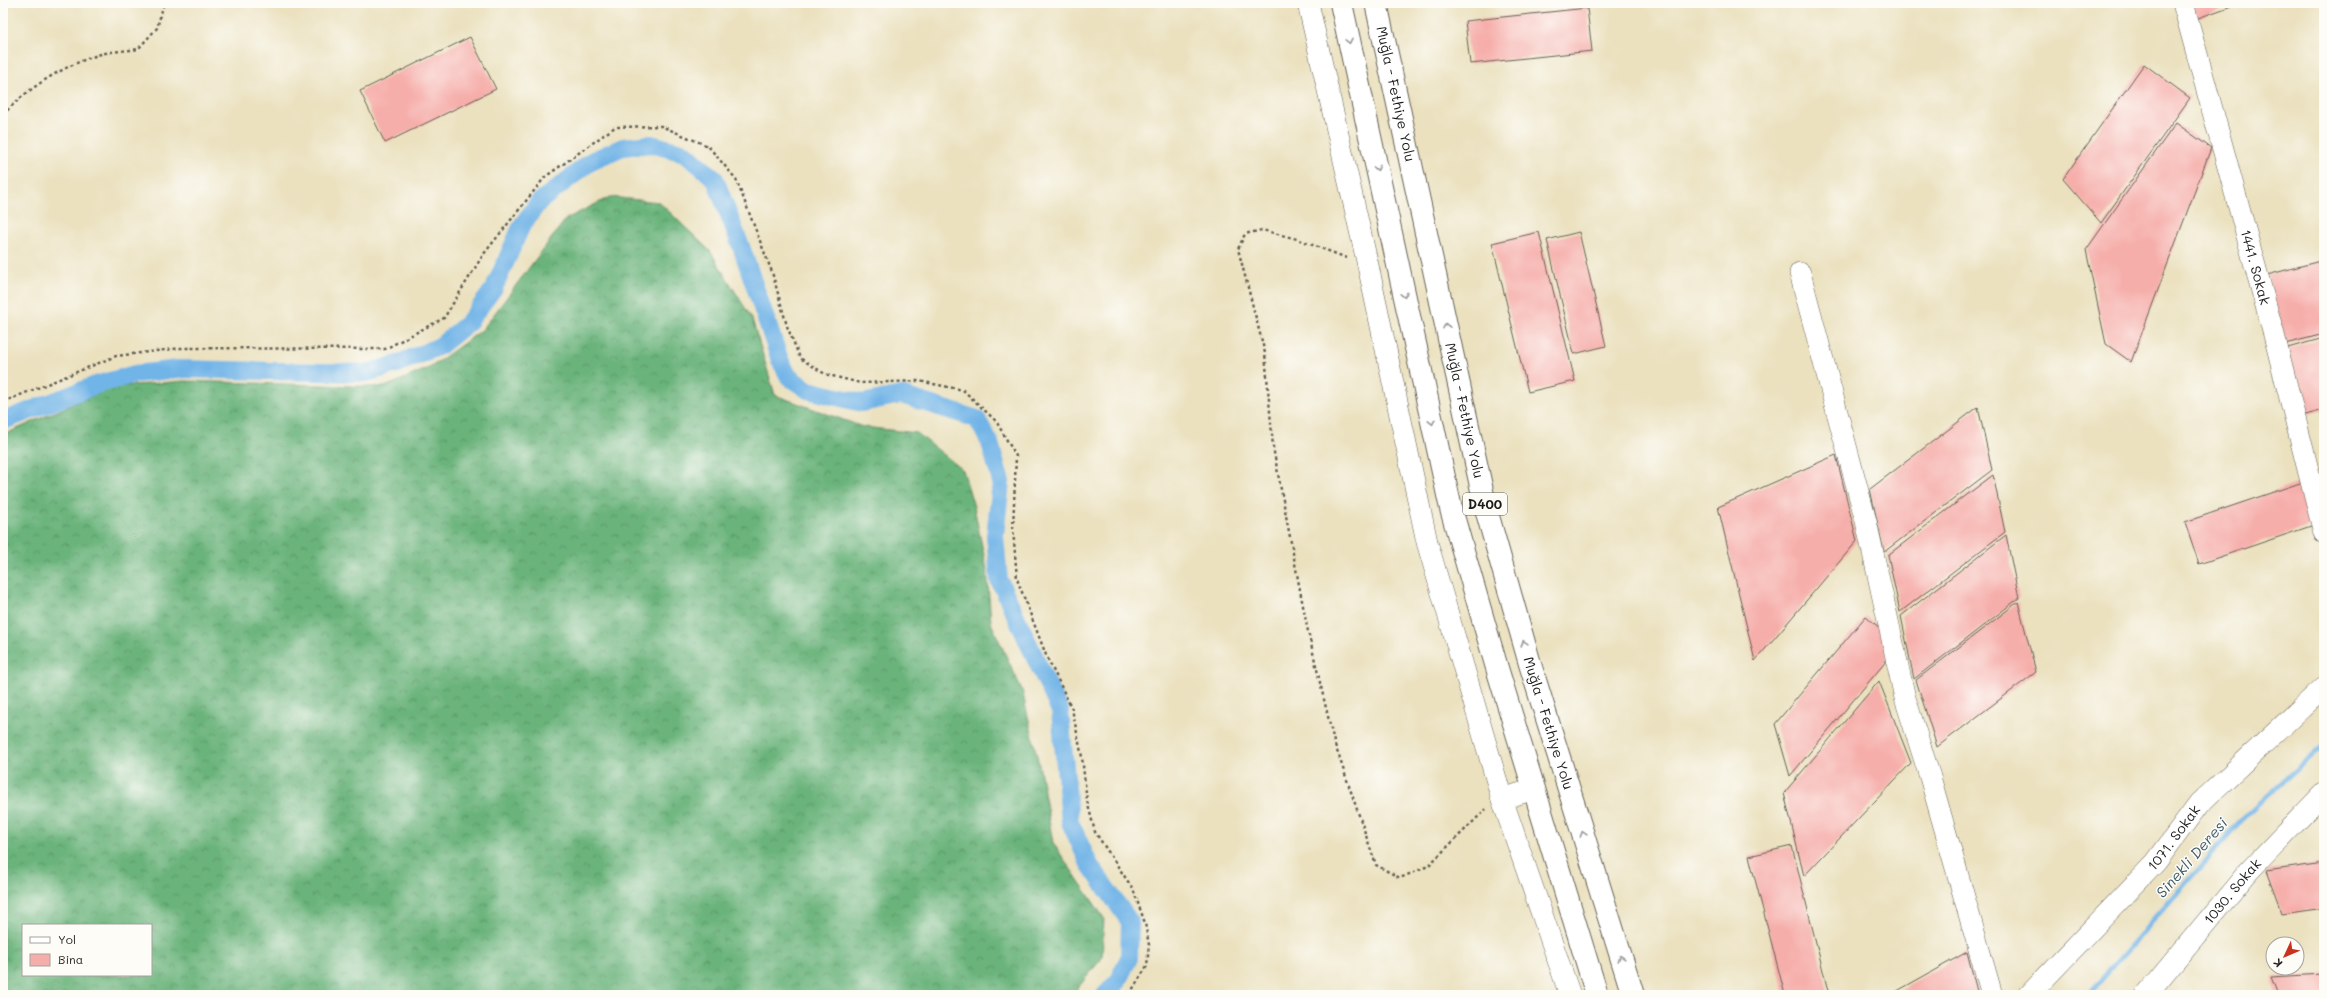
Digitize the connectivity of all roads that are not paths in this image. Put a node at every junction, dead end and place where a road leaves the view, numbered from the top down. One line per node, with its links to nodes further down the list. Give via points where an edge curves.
1 (1308, 3): 10 (street, via 1428,542)
2 (1341, 3): 8 (highway, D400, one-way to 8, via 1451,509)
3 (1376, 3): 13 (highway, Muğla - Fethiye Yolu / D400, one-way to 3, via 1530,664 1486,509)
4 (2183, 3): 6 (street, 1441. Sokak, via 2274,335)
5 (1800, 273): 14 (street, via 1866,521 1905,698)
6 (2324, 533)
7 (2324, 687): 15 (street, 1071. Sokak, via 2199,804 2156,862)
8 (1534, 789): 10 (street); 12 (highway, D400)
9 (2324, 793): 16 (street, 1030. Sokak, via 2249,871)
10 (1502, 799): 11 (street)
11 (1570, 995)
12 (1597, 995)
13 (1633, 995)
14 (1992, 995)
15 (2029, 995)
16 (2146, 995)

